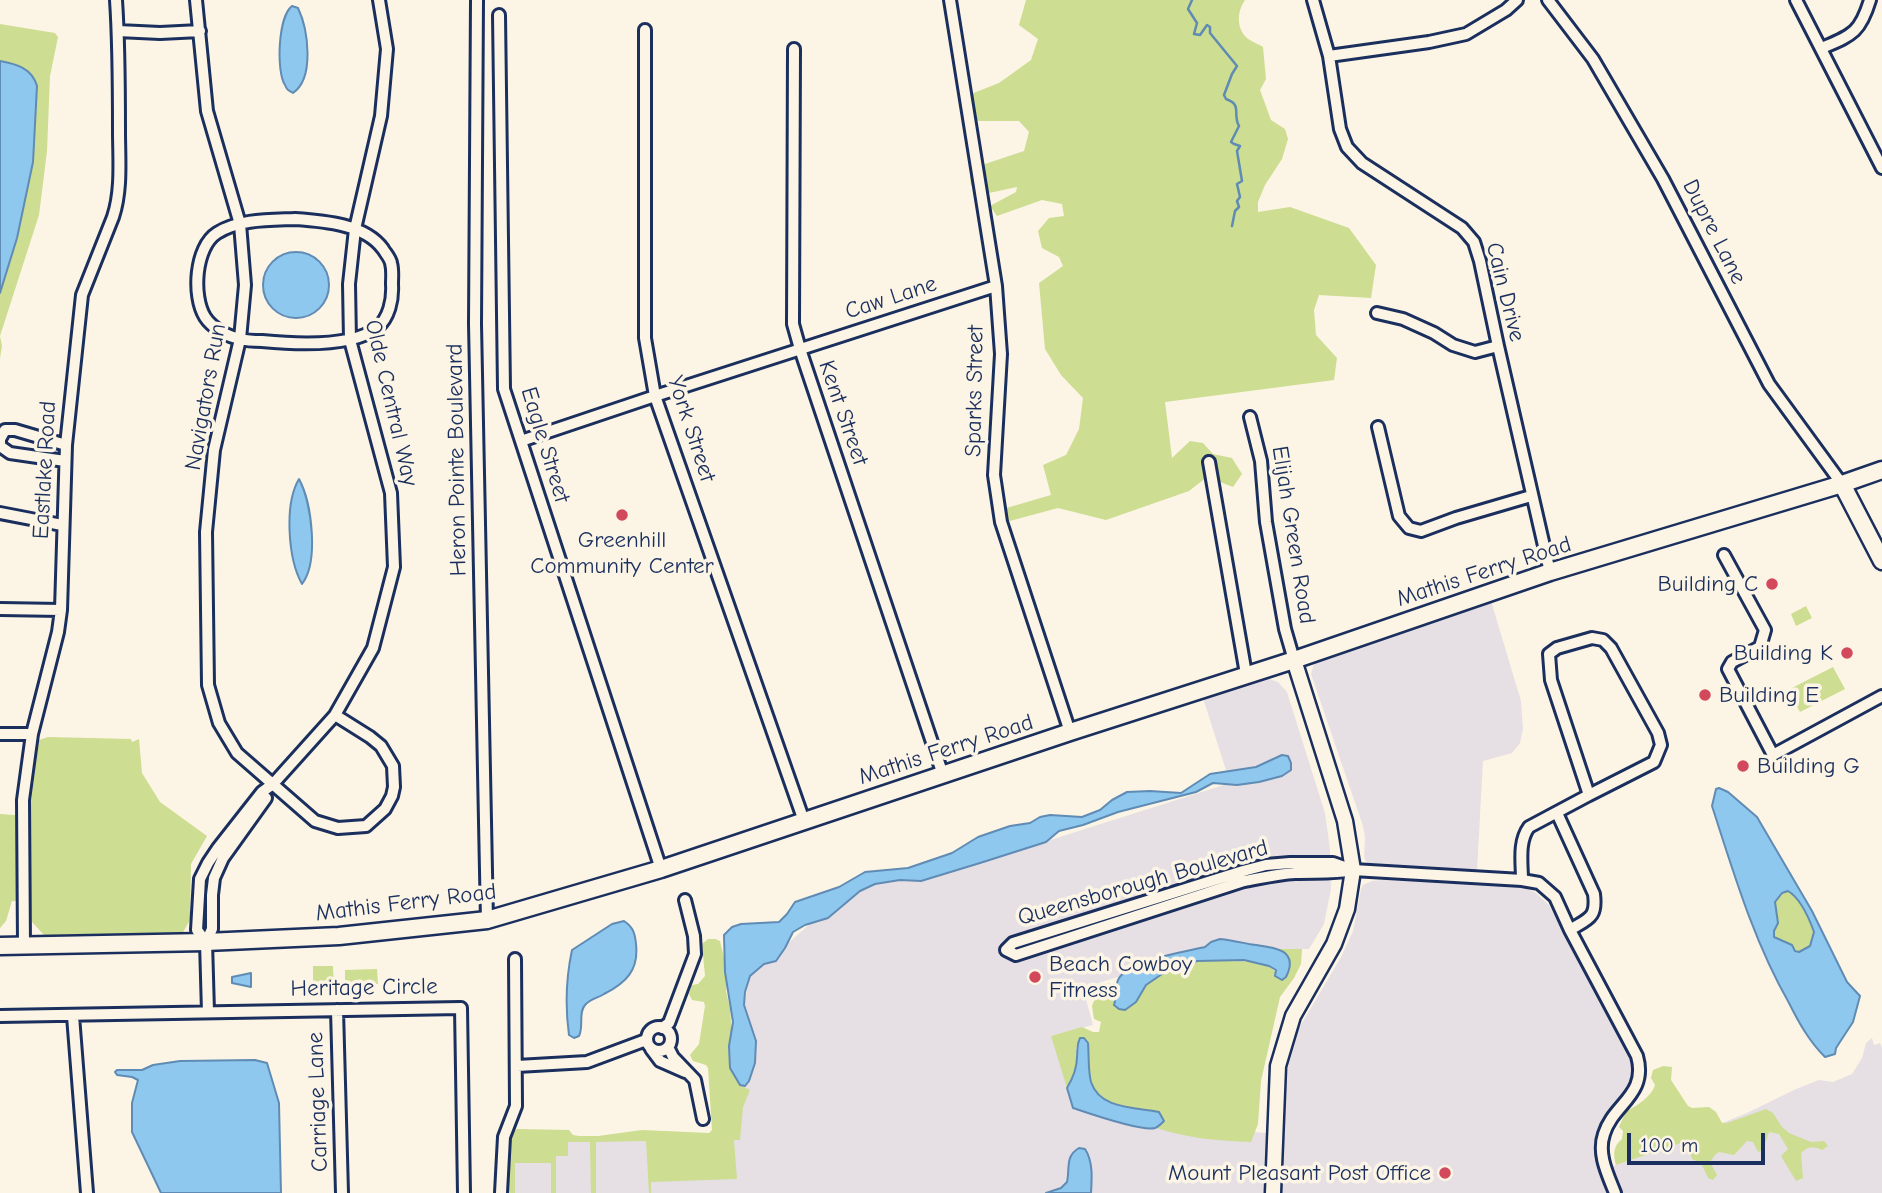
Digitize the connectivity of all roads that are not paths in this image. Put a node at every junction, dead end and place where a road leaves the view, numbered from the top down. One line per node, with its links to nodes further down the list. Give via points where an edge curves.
1 (117, 0): 13 (street, Eastlake Road)
2 (196, 0): 14 (street, Navigators Run)
3 (379, 0): 20 (street, Olde Central Way, via 387,50 381,116)
4 (477, 0): 61 (street, Heron Pointe Boulevard, via 475,324)
5 (950, 0): 21 (street, Sparks Street)
6 (1313, 0): 17 (street, Cain Drive)
7 (1517, 0): 17 (street, via 1466,34)
8 (1548, 0): 36 (street, Dupre Lane, via 1593,60 1664,179 1769,384)
9 (1796, 0): 15 (street)
10 (1870, 0): 15 (street, via 1854,33)
11 (499, 15): 31 (street, Eagle Street, via 503,389)
12 (645, 30): 27 (street, York Street, via 645,338)
13 (118, 31): 14 (street); 32 (street, Eastlake Road, via 116,204 82,295)
14 (200, 31): 19 (street, Navigators Run, via 208,111)
15 (1822, 48): 18 (street)
16 (794, 49): 26 (street, Kent Street, via 793,324)
17 (1329, 56): 25 (street, Cain Drive, via 1347,147 1362,163 1462,228 1474,242)
18 (1882, 168)
19 (240, 224): 20 (street, via 305,220); 23 (street, Navigators Run, via 245,285); 23 (street, via 217,233 204,246 198,301 206,318 222,332)
20 (355, 229): 24 (street, Olde Central Way, via 349,284); 24 (street, via 377,241 391,260 393,290 388,314 376,328)
21 (996, 286): 26 (street, Caw Lane); 49 (street, Sparks Street, via 1001,354 994,475 1001,522)
22 (1377, 313): 25 (street, via 1403,319 1475,352)
23 (240, 339): 24 (street, via 301,344); 53 (street, Navigators Run, via 214,450 206,531 208,685 219,723 237,753)
24 (350, 340): 48 (street, Olde Central Way, via 391,493 394,567 373,648)
25 (1497, 346): 37 (street, Cain Drive)
26 (800, 349): 27 (street, Caw Lane); 52 (street, Kent Street)
27 (655, 396): 31 (street, Caw Lane); 56 (street, York Street)
28 (1250, 417): 45 (street, Elijah Green Road)
29 (1378, 427): 37 (street, via 1399,516 1409,528 1422,531)
30 (0, 440): 32 (street, via 5,430 15,429); 33 (street, via 10,453)
31 (521, 441): 57 (street, Eagle Street)
32 (66, 445): 33 (street, Eastlake Road)
33 (65, 461): 39 (street, Eastlake Road)
34 (1209, 462): 46 (street)
35 (1882, 470): 36 (main road, Mathis Ferry Road)
36 (1842, 484): 41 (main road); 42 (main road, Mathis Ferry Road)
37 (1531, 496): 42 (street, Cain Drive)
38 (0, 513): 39 (street)
39 (62, 525): 44 (street, Eastlake Road)
40 (1724, 555): 47 (street, via 1765,630 1760,647 1732,662 1728,669 1773,755)
41 (1882, 561)
42 (1550, 572): 45 (main road, Mathis Ferry Road)
43 (0, 609): 44 (street)
44 (61, 610): 51 (street, Eastlake Road)
45 (1294, 660): 46 (main road, Mathis Ferry Road); 58 (street, via 1345,821)
46 (1247, 674): 49 (main road, Mathis Ferry Road)
47 (1882, 696)
48 (335, 715): 53 (street, Olde Central Way); 53 (street, via 381,746 393,766 394,787 380,815 366,826 327,826)
49 (1070, 732): 52 (main road, Mathis Ferry Road)
50 (0, 734): 51 (street)
51 (32, 734): 65 (street, Eastlake Road, via 23,800)
52 (943, 775): 56 (main road, Mathis Ferry Road)
53 (273, 784): 63 (street, Olde Central Way, via 214,878 212,929)
54 (1590, 795): 54 (street, via 1654,762 1661,745 1611,648 1592,638 1549,654 1551,680); 55 (street)
55 (1557, 813): 59 (street, via 1524,834); 62 (street, via 1594,894 1592,916)
56 (804, 821): 57 (main road, Mathis Ferry Road)
57 (661, 869): 61 (main road, Mathis Ferry Road)
58 (1353, 870): 58 (street, Queensborough Boulevard, via 1333,863 1266,865 1013,943 1006,950 1016,955 1244,881); 59 (street); 81 (street, via 1347,909 1334,944 1293,1017 1278,1066)
59 (1522, 880): 62 (street, via 1539,883 1555,897)
60 (685, 900): 71 (street, via 695,954)
61 (487, 920): 63 (main road, Mathis Ferry Road, via 339,936)
62 (1570, 930): 82 (street, via 1641,1069 1630,1096 1603,1134 1603,1162)
63 (206, 942): 65 (main road, Mathis Ferry Road); 68 (street)
64 (0, 946): 65 (main road, Mathis Ferry Road)
65 (24, 946)
66 (515, 959): 74 (street)
67 (337, 1010): 68 (street, Heritage Circle); 78 (street, Carriage Lane); 79 (street, Heritage Circle, via 461,1007)
68 (208, 1012): 70 (street, Heritage Circle)
69 (0, 1016): 70 (street, Heritage Circle)
70 (74, 1016): 77 (street)
71 (662, 1028): 72 (street, via 649,1031); 73 (street, via 671,1038)
72 (649, 1045): 73 (street, via 660,1052); 74 (street, via 587,1062); 75 (street, via 660,1061)
73 (668, 1047): 75 (street)
74 (517, 1066): 80 (street, via 516,1106 504,1137)
75 (690, 1074): 76 (street)
76 (703, 1119)
77 (87, 1193)
78 (342, 1193)
79 (464, 1193)
80 (501, 1193)
81 (1273, 1193)
82 (1615, 1193)

